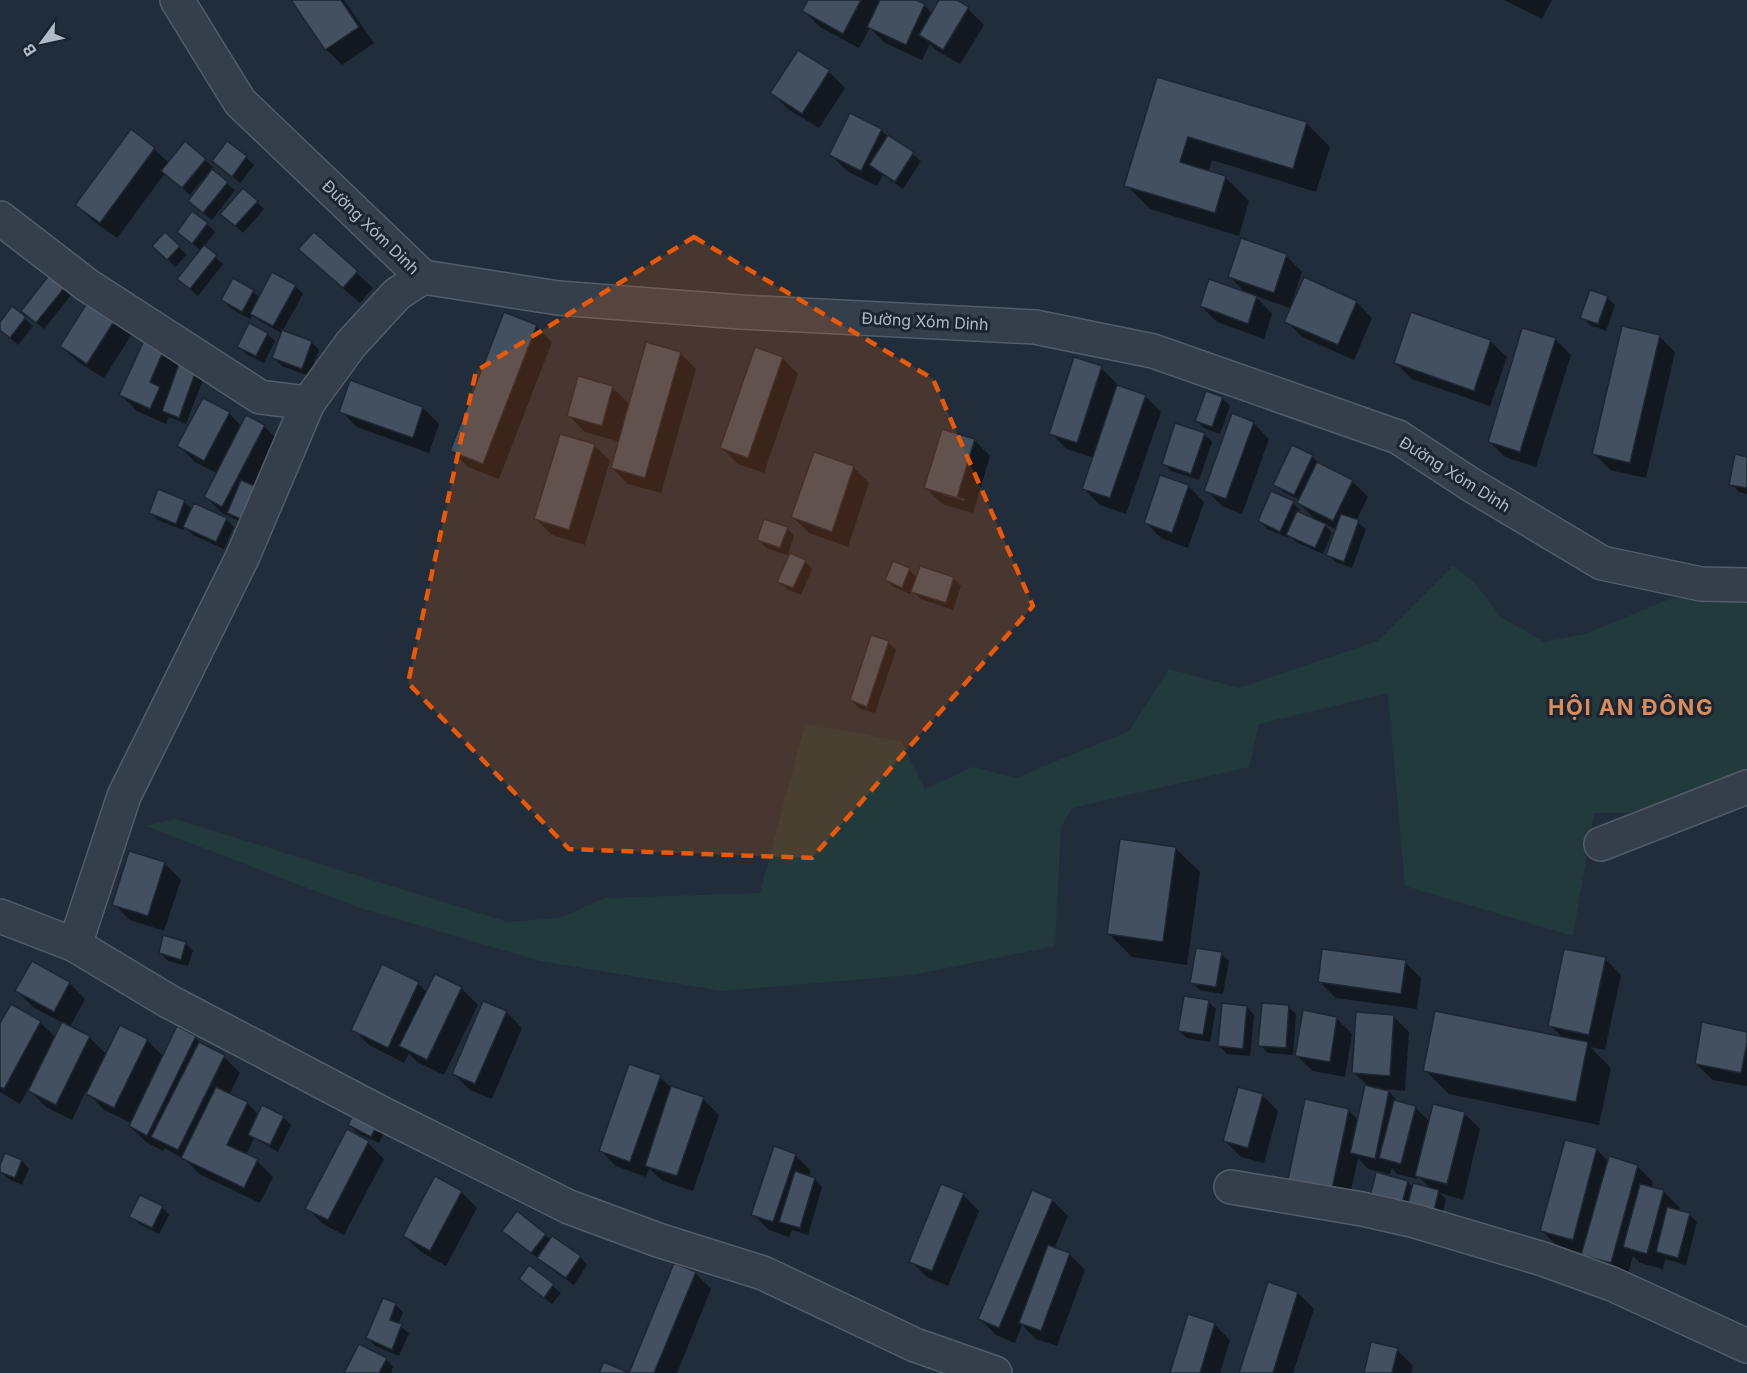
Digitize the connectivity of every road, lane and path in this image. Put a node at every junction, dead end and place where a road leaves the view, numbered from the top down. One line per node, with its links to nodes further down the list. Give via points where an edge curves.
1 (177, 0): 3 (street, Đường Xóm Dinh, via 240,102)
2 (0, 218): 4 (street, via 87,285 260,397)
3 (423, 277): 4 (street, via 397,294 351,344); 5 (street, Đường Xóm Dinh, via 558,298 1035,327 1153,351 1398,437 1602,563 1701,584)
4 (308, 403): 9 (street, via 243,556 124,796)
5 (1747, 585)
6 (1747, 787): 7 (street)
7 (1601, 844)
8 (0, 916): 9 (street)
9 (75, 945): 12 (street, via 168,1001 569,1207 763,1273 915,1345)
10 (1231, 1187): 11 (street, via 1415,1221 1543,1258 1612,1284)
11 (1747, 1346)
12 (995, 1373)

